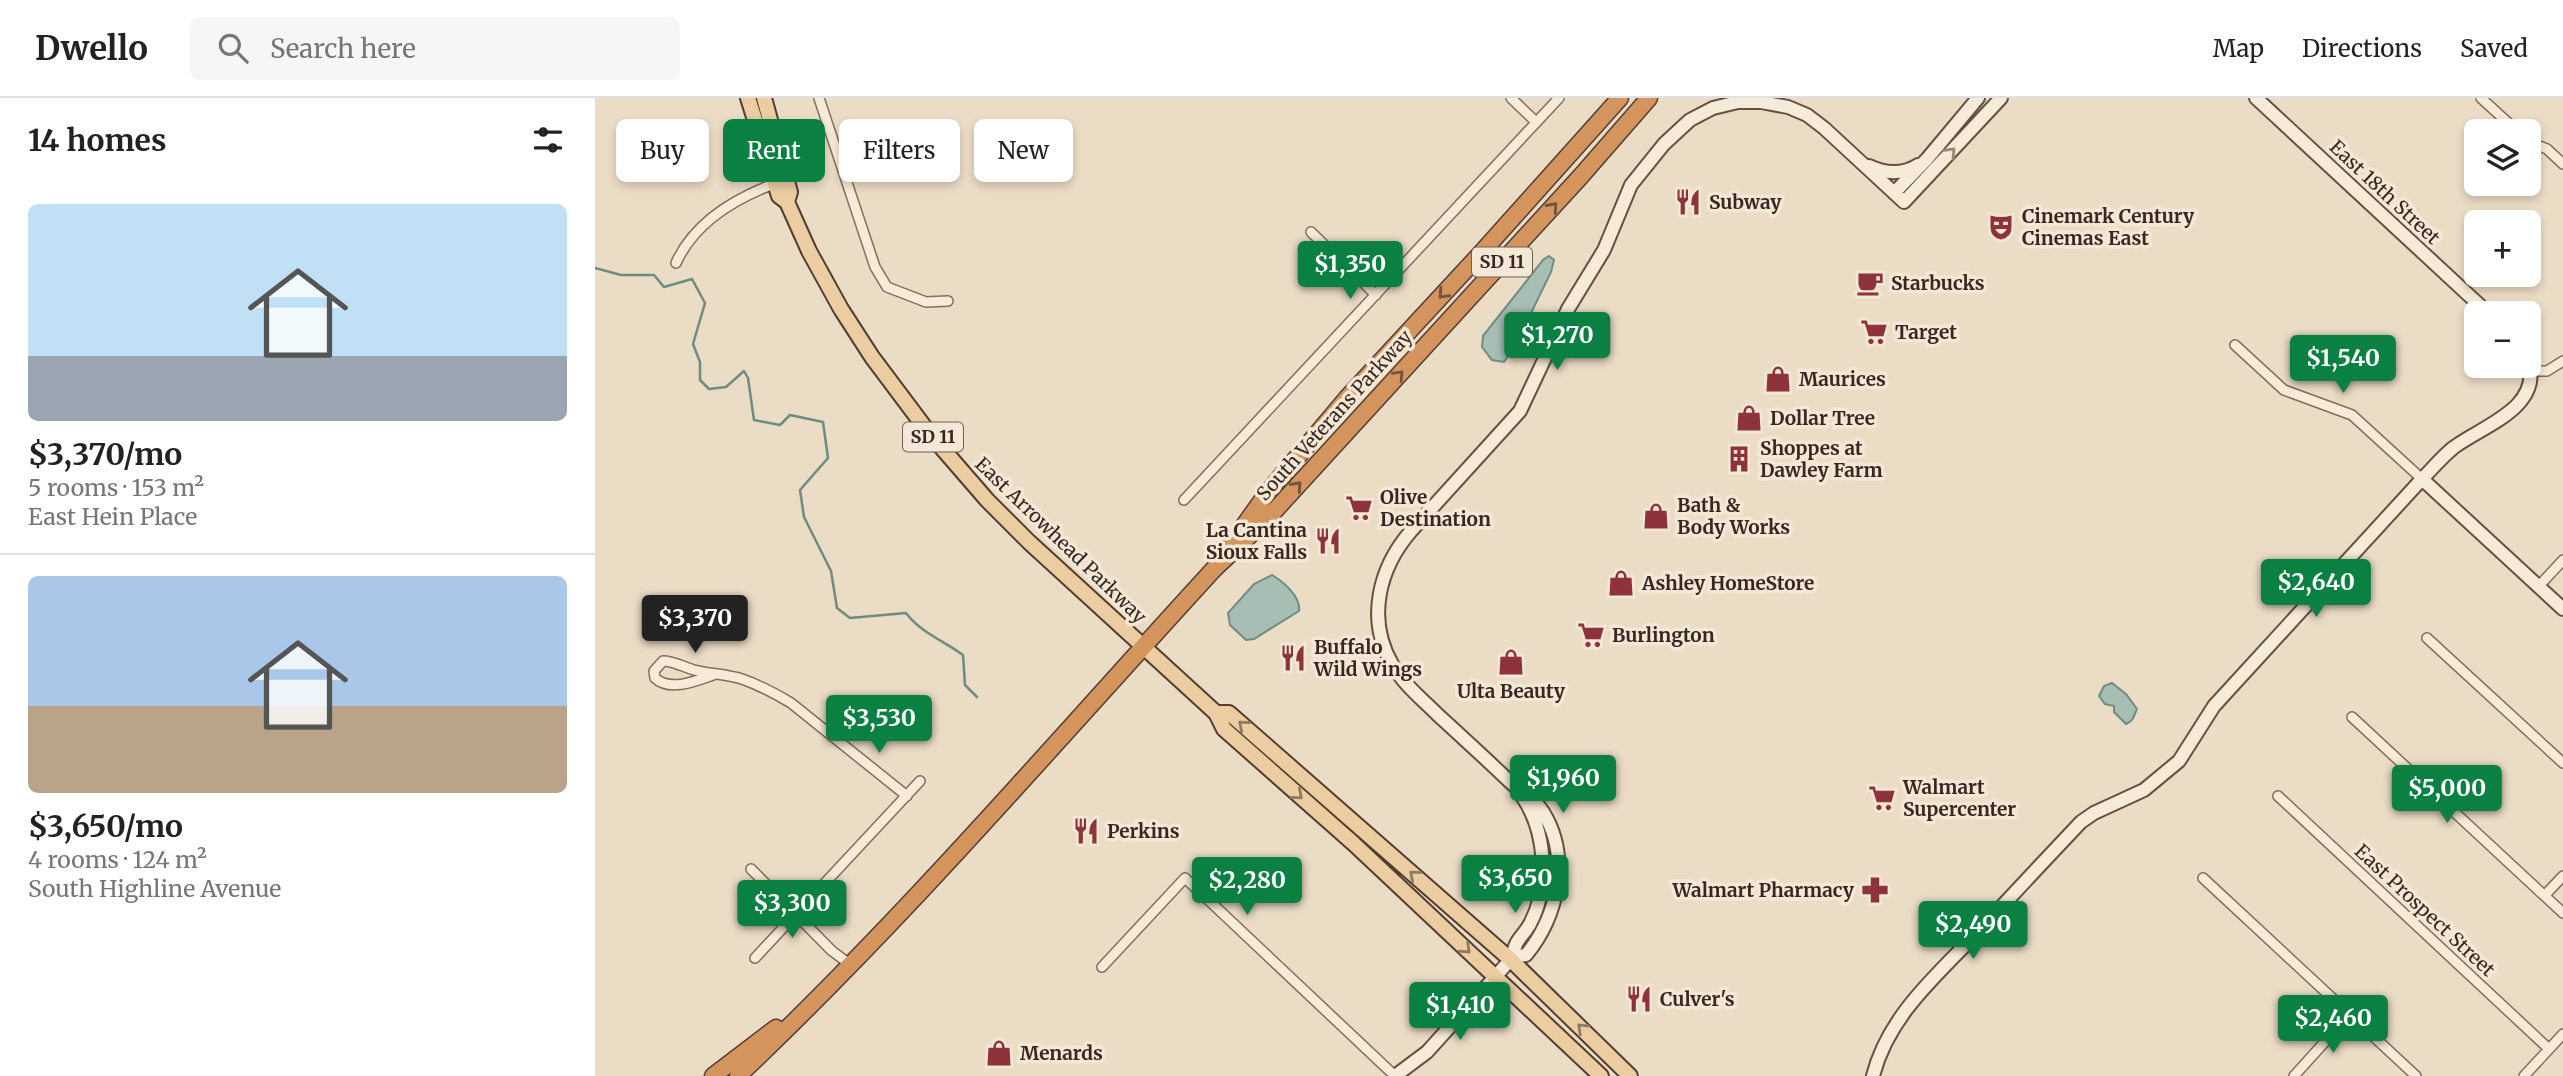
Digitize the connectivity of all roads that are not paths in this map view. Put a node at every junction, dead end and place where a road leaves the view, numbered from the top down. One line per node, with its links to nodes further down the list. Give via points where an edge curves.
1 (748, 98): 12 (main road, East Arrowhead Parkway / SD 11)
2 (764, 98): 13 (main road, East Arrowhead Parkway / SD 11)
3 (819, 98): 26 (street, via 875,267 887,288 926,302)
4 (1511, 98): 15 (street)
5 (1559, 98): 15 (street)
6 (1620, 98): 35 (highway, South Veterans Parkway / SD 11, one-way to 35, via 1347,398 1268,492)
7 (1649, 98): 35 (highway, South Veterans Parkway / SD 11, one-way to 7, via 1267,519)
8 (1978, 98): 18 (street)
9 (2001, 98): 22 (street, one-way to 9)
10 (2256, 98): 27 (street, East 18th Street)
11 (2481, 98): 14 (street)
12 (756, 119)
13 (768, 119)
14 (2504, 119)
15 (1537, 122): 25 (street)
16 (2541, 147): 19 (street)
17 (1856, 158): 18 (street, via 1893,173 1913,169); 22 (street); 45 (street, via 1807,115 1774,103 1725,104 1681,127 1631,185 1604,250 1568,309 1520,411 1411,531 1389,563 1378,615 1391,663 1418,696)
18 (1927, 159): 22 (street)
19 (2563, 164)
20 (779, 182): 24 (street, via 706,220 692,234)
21 (782, 182): 39 (main road, East Arrowhead Parkway / SD 11, via 790,191 787,202 809,251 841,309 929,433 1029,542)
22 (1899, 197)
23 (1311, 232): 25 (street)
24 (677, 263)
25 (1376, 295): 33 (street)
26 (948, 301)
27 (2475, 301)
28 (2235, 345): 32 (street, via 2284,390 2352,415)
29 (2563, 361): 30 (street)
30 (2541, 370)
31 (2528, 378): 32 (street, via 2524,394 2508,413 2453,448)
32 (2422, 479): 36 (street); 68 (street, via 2214,706 2179,761 2144,789 2081,822 1934,978 1893,1026)
33 (1184, 500)
34 (2563, 560): 36 (street)
35 (1214, 569): 39 (highway, South Veterans Parkway / SD 11)
36 (2539, 586): 37 (street)
37 (2563, 609)
38 (2427, 638): 43 (street)
39 (1143, 646): 41 (main road, East Arrowhead Parkway); 56 (highway, South Veterans Parkway)
40 (713, 675): 40 (street, via 668,661 654,671 655,678 667,685); 46 (street, via 741,679 791,703)
41 (1216, 713): 55 (main road, East Arrowhead Parkway, one-way to 41, via 1229,713); 58 (main road, East Arrowhead Parkway, one-way to 58, via 1224,729)
42 (2352, 717): 51 (street)
43 (2563, 763)
44 (920, 781): 46 (street)
45 (1516, 787): 55 (street, via 1537,825 1542,846 1536,907 1514,945); 55 (street, via 1543,811 1554,838 1558,871 1553,909 1544,930 1526,955)
46 (907, 796): 53 (street)
47 (2278, 796): 62 (street, East Prospect Street)
48 (751, 869): 53 (street)
49 (2563, 876): 51 (street)
50 (2203, 878): 60 (street)
51 (2545, 895): 52 (street)
52 (2563, 913)
53 (796, 914): 54 (street); 56 (street)
54 (755, 958)
55 (1512, 959): 58 (street); 67 (main road, East Arrowhead Parkway, one-way to 55)
56 (851, 965): 59 (highway, South Veterans Parkway)
57 (1102, 967): 65 (street, via 1185,878)
58 (1495, 976): 65 (street, via 1427,1052); 66 (main road, East Arrowhead Parkway)
59 (833, 983): 63 (highway); 64 (highway)
60 (2350, 1014): 69 (street); 70 (street)
61 (2563, 1034): 62 (street)
62 (2549, 1049): 71 (street)
63 (713, 1076)
64 (738, 1076)
65 (1395, 1076)
66 (1601, 1076)
67 (1630, 1076)
68 (1873, 1076)
69 (2294, 1076)
70 (2416, 1076)
71 (2524, 1076)

